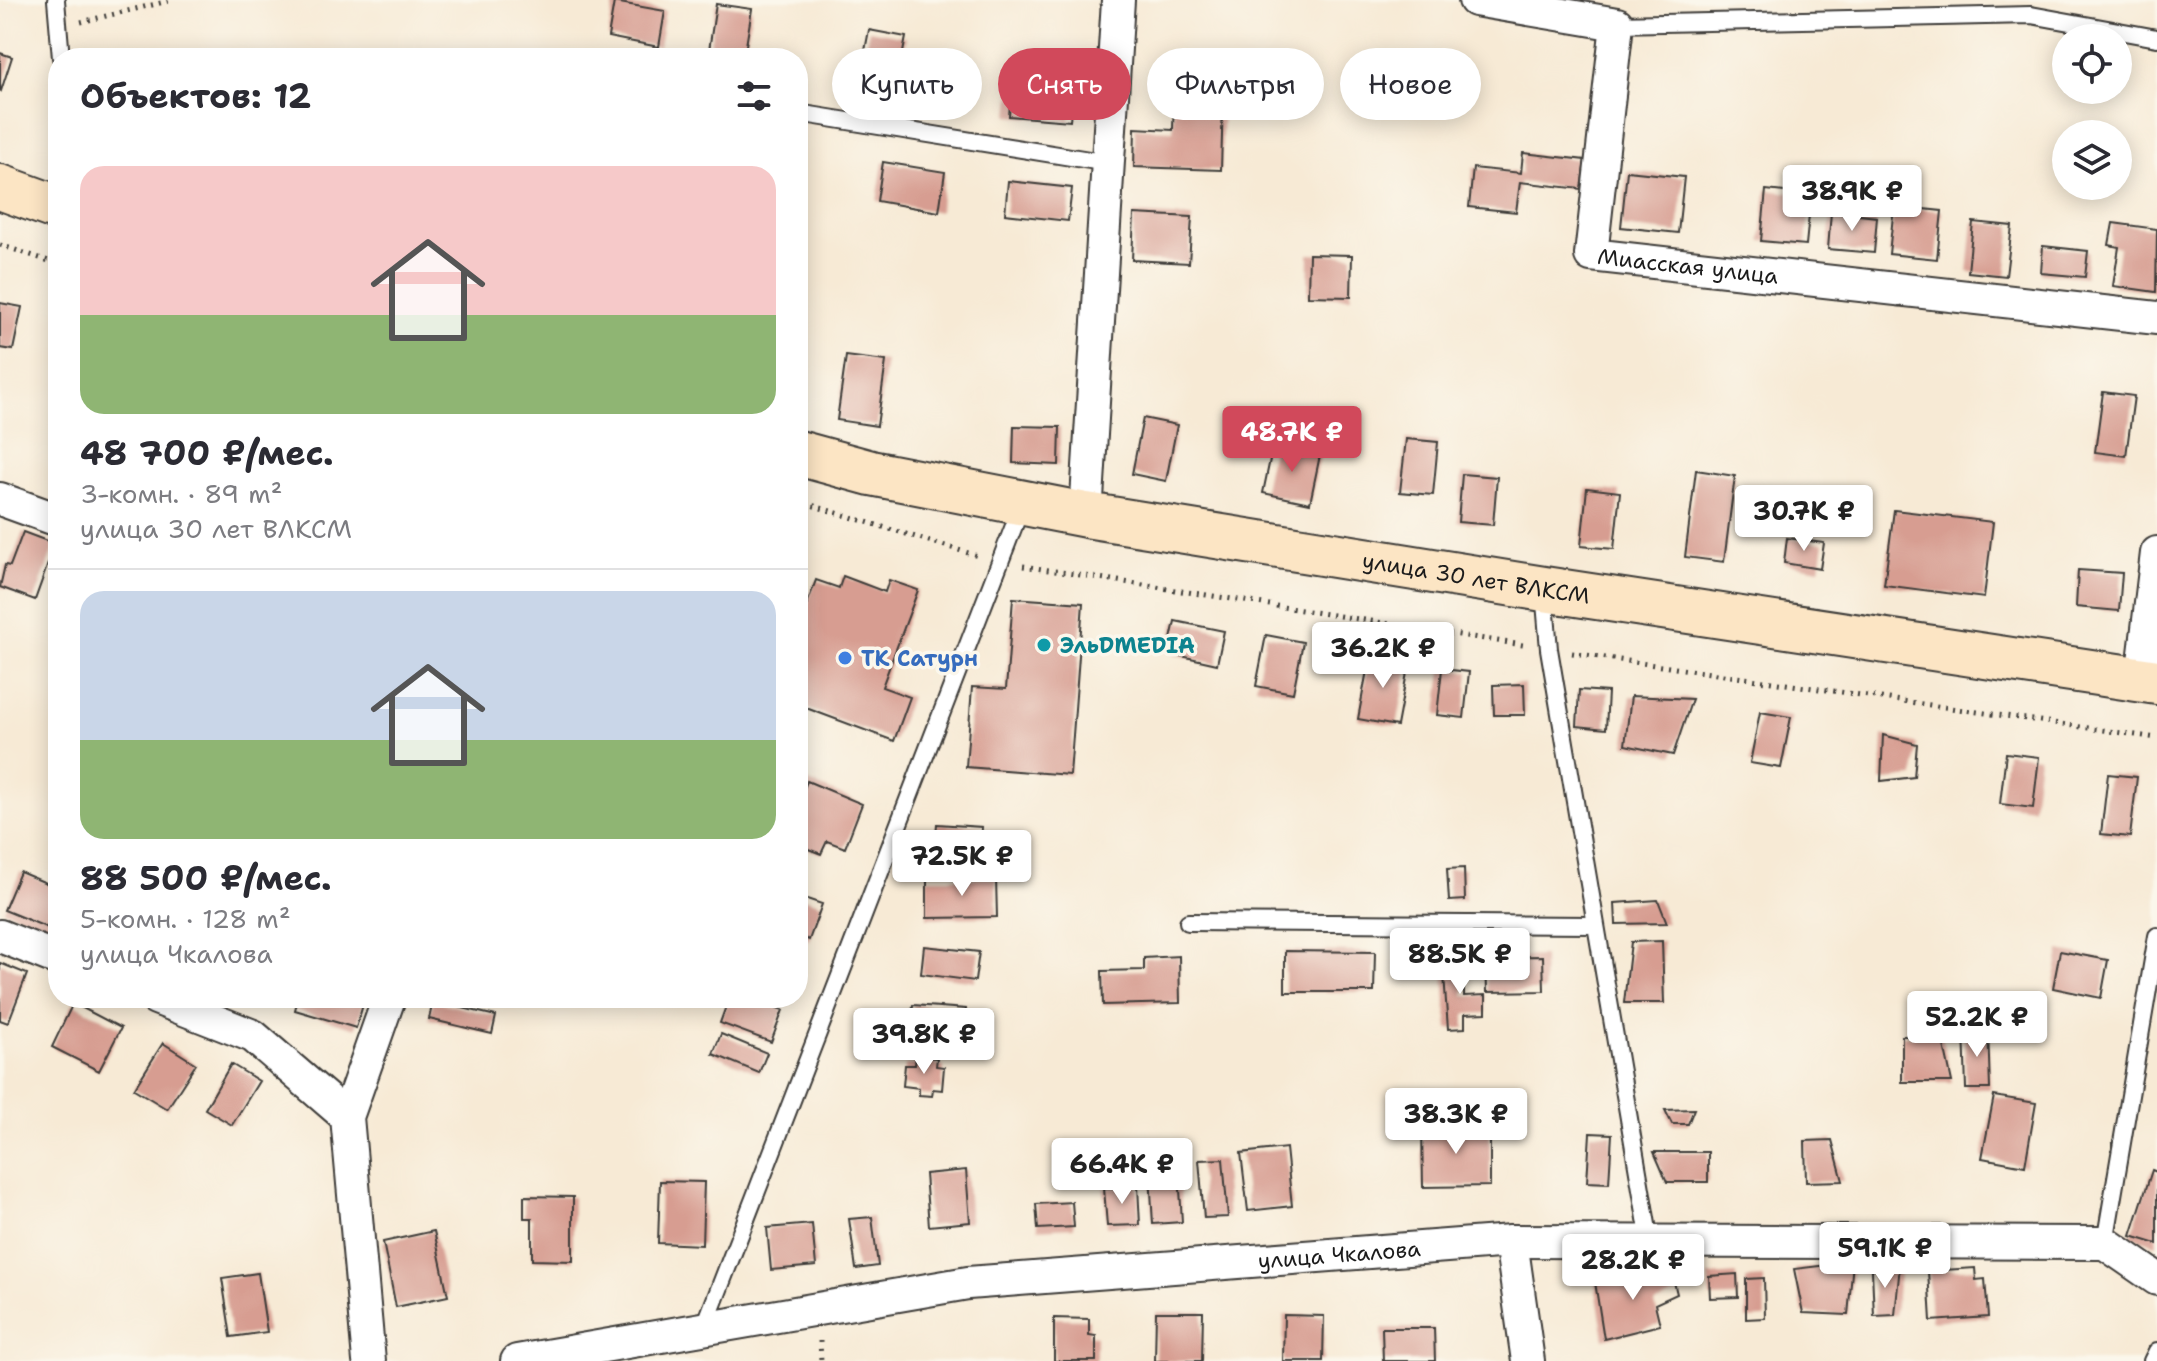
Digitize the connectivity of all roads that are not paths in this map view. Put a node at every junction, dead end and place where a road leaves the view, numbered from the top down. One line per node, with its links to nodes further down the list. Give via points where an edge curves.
1 (56, 0): 6 (lane)
2 (1118, 0): 8 (street)
3 (1475, 0): 4 (street)
4 (1617, 24): 5 (lane, via 2031,15); 11 (street, Миасская улица, via 1591,255)
5 (2157, 38)
6 (60, 48)
7 (808, 115): 8 (lane)
8 (1108, 163): 15 (street)
9 (0, 187): 10 (main road)
10 (48, 204)
11 (2157, 318)
12 (808, 456): 14 (main road, улица 30 лет ВЛКСМ)
13 (0, 499): 16 (street)
14 (1023, 502): 15 (main road, улица 30 лет ВЛКСМ); 32 (lane)
15 (1086, 515): 18 (main road, улица 30 лет ВЛКСМ)
16 (48, 516)
17 (2157, 553): 19 (street)
18 (1544, 589): 19 (main road, улица 30 лет ВЛКСМ); 21 (lane, via 1549,649)
19 (2150, 681)
20 (1188, 922): 21 (lane)
21 (1596, 925): 29 (lane)
22 (0, 936): 24 (street)
23 (2157, 936): 30 (lane)
24 (48, 955)
25 (182, 1008): 27 (street, via 253,1036)
26 (385, 1008): 27 (street)
27 (347, 1117): 34 (street)
28 (1511, 1241): 29 (street, улица Чкалова); 32 (street, улица Чкалова, via 968,1283); 36 (street)
29 (1650, 1242): 30 (street, улица Чкалова)
30 (2105, 1243): 31 (street)
31 (2157, 1279)
32 (704, 1328): 35 (street, улица Чкалова)
33 (2157, 1351): 37 (lane)
34 (369, 1361)
35 (517, 1361)
36 (1528, 1361)
37 (2152, 1361)

